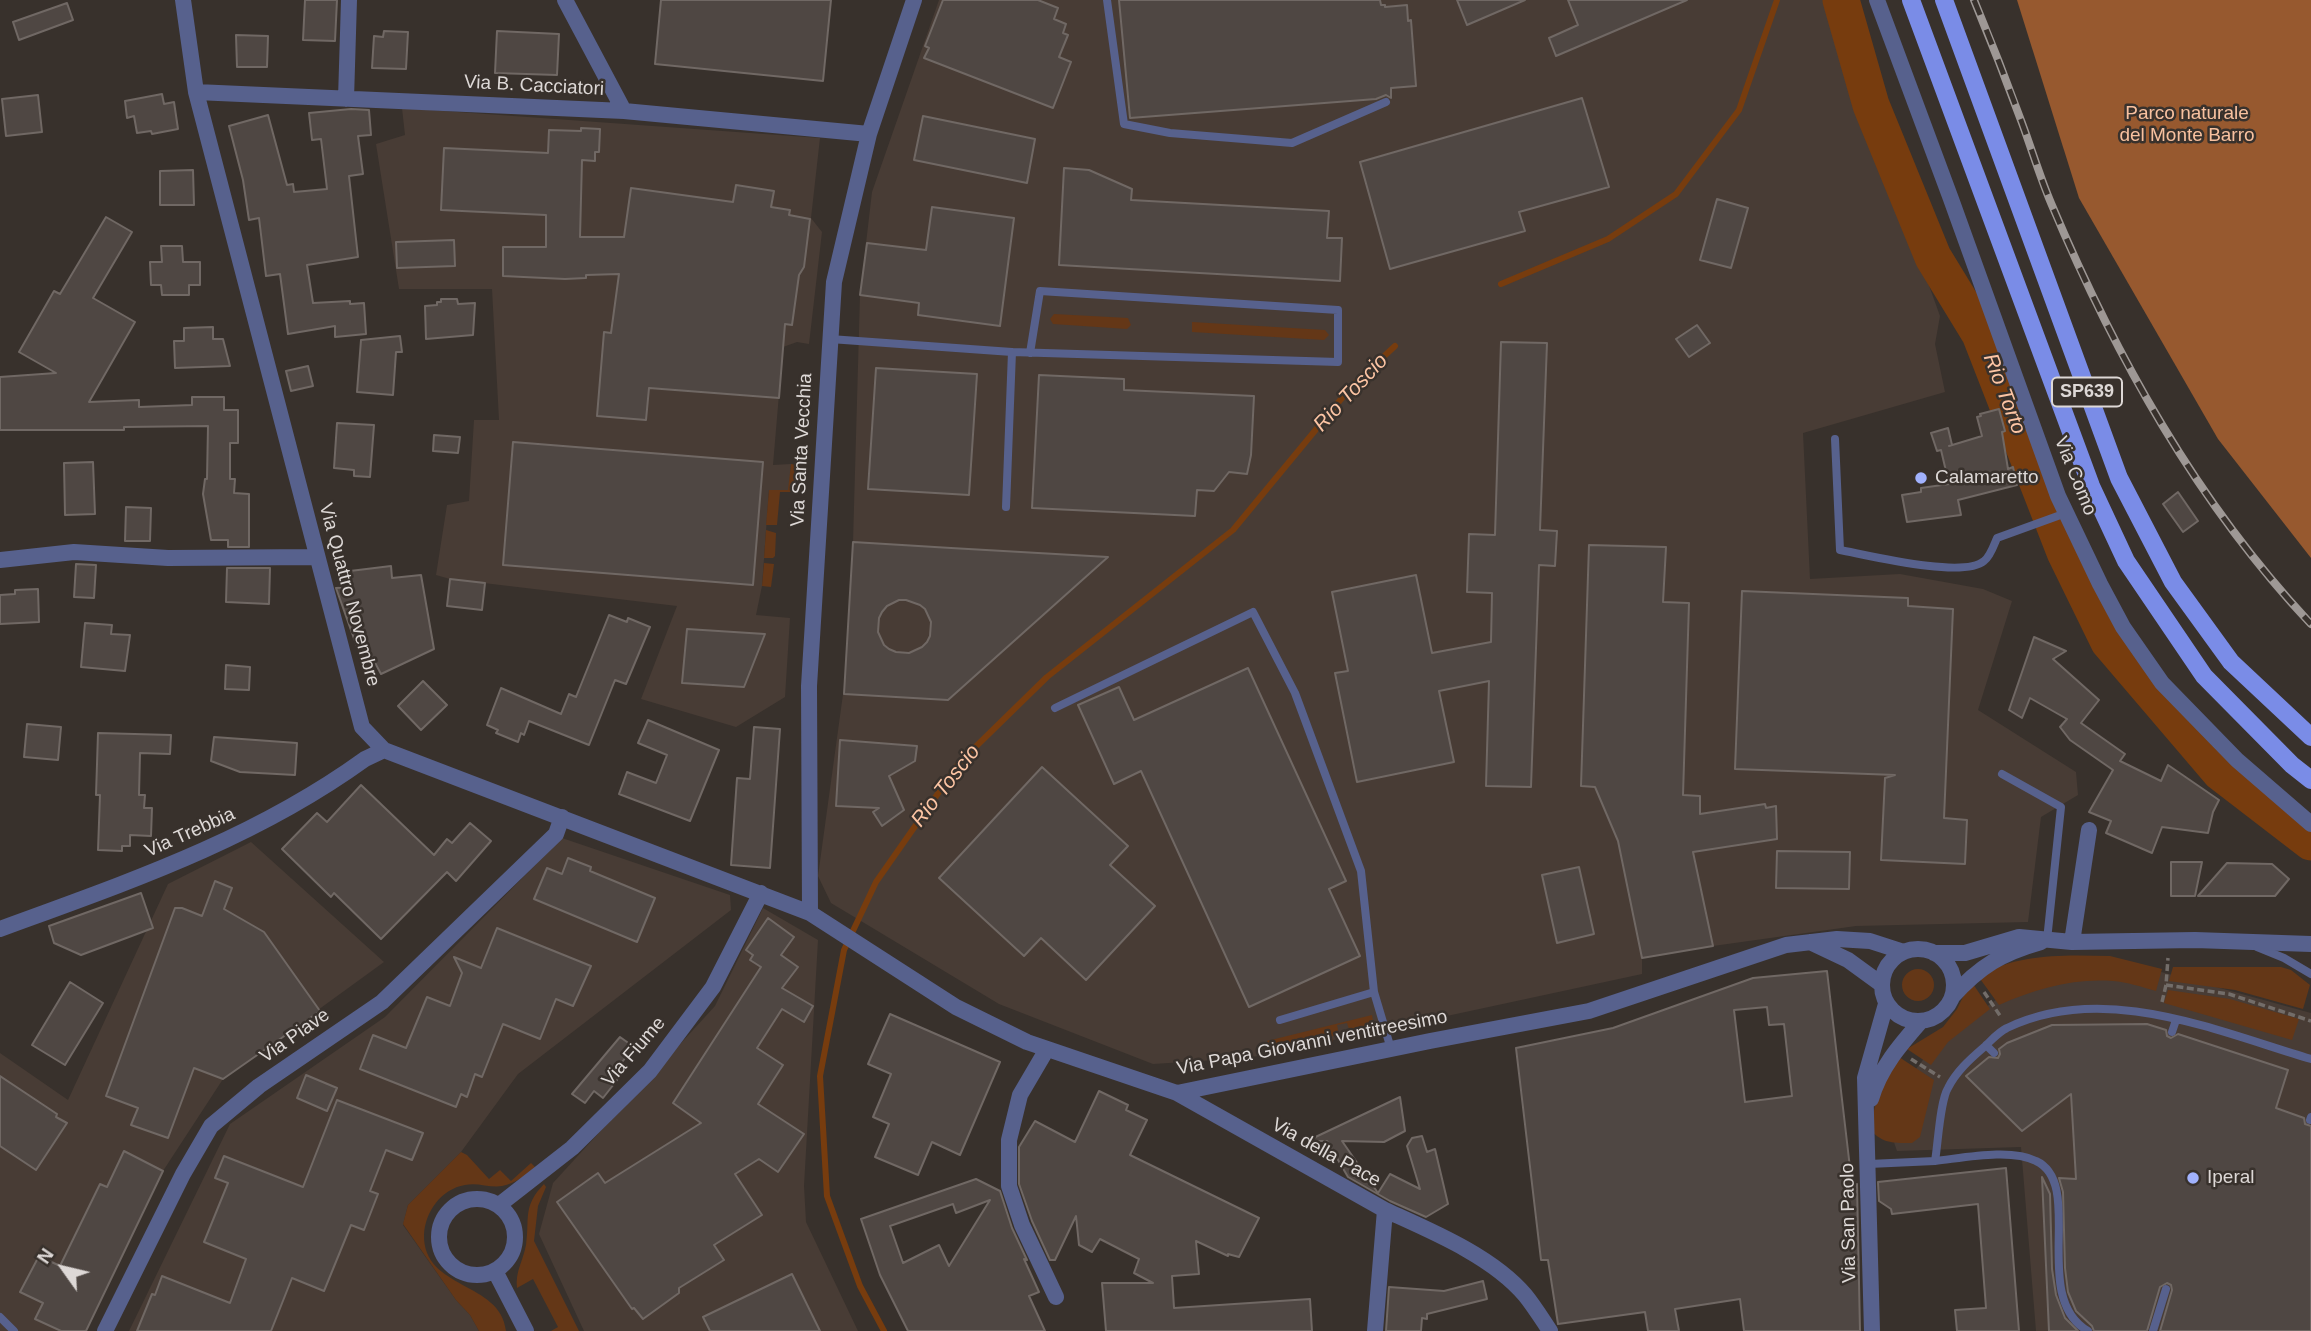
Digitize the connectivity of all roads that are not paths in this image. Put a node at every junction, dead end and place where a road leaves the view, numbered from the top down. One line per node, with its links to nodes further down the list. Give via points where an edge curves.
1 (183, 0): 9 (street, Via Quattro Novembre)
2 (349, 0): 10 (street)
3 (565, 0): 12 (street)
4 (914, 0): 13 (street, Via Santa Vecchia)
5 (1107, 0): 11 (lane, via 1124,124 1292,144)
6 (1877, 0): 19 (street, Via Como)
7 (1911, 0): 26 (main road, SP639, via 2091,486 2126,561 2204,676)
8 (1944, 0): 23 (main road, SP639, via 2119,478 2173,582 2231,662)
9 (196, 92): 10 (street, Via B. Cacciatori); 20 (street, Via Quattro Novembre)
10 (346, 99): 12 (street, Via B. Cacciatori)
11 (1385, 103)
12 (624, 111): 13 (street, Via B. Cacciatori)
13 (869, 134): 14 (street, Via Santa Vecchia, via 834,282)
14 (830, 339): 15 (lane); 31 (street, Via Santa Vecchia, via 809,686)
15 (1012, 352): 16 (lane); 18 (lane)
16 (1030, 353): 16 (lane, via 1338,362 1338,310 1040,291)
17 (1835, 439): 19 (lane, via 1840,550 1930,566 1971,567 1984,561 1997,538)
18 (1006, 507)
19 (2063, 514): 28 (street, Via Como, via 2123,627 2162,682 2237,760)
20 (317, 557): 21 (street, via 168,558 74,552); 24 (street, Via Quattro Novembre, via 362,727)
21 (0, 559)
22 (1055, 708): 42 (lane, via 1254,612 1295,693 1361,871)
23 (2311, 737)
24 (384, 750): 27 (street, Via Quattro Novembre); 32 (street, Via Trebbia, via 254,828 207,850)
25 (2002, 774): 33 (lane, via 2061,807)
26 (2311, 780)
27 (562, 817): 30 (street, Via Quattro Novembre); 65 (street, Via Piave, via 556,834 382,1002 259,1086 211,1126)
28 (2311, 824)
29 (2089, 830): 36 (street)
30 (761, 893): 31 (street, Via Quattro Novembre); 58 (street, Via Fiume, via 713,987 650,1071 572,1148)
31 (810, 913): 50 (street, Via Papa Giovanni ventitreesimo, via 956,1007)
32 (0, 929)
33 (2047, 940): 36 (street); 39 (street, via 2019,937 1965,953); 43 (street, via 1990,962)
34 (2241, 941): 36 (street); 37 (street); 40 (lane)
35 (1810, 942): 38 (street, Via Papa Giovanni ventitreesimo, via 1870,941); 41 (street, via 1848,960); 51 (street, Via Papa Giovanni ventitreesimo, via 1786,945 1589,1012)
36 (2072, 942)
37 (2311, 944)
38 (1904, 952): 39 (street); 41 (street, via 1888,964)
39 (1934, 953): 43 (street, via 1953,977)
40 (2311, 974)
41 (1881, 984): 44 (street)
42 (1374, 992): 45 (lane); 51 (lane)
43 (1952, 997): 47 (street, via 1940,1014)
44 (1886, 1004): 47 (street, via 1901,1018); 55 (street, Via San Paolo, via 1865,1079)
45 (1280, 1020)
46 (2176, 1020): 48 (lane); 49 (lane, via 2126,1009 2076,1009 2008,1028); 53 (lane)
47 (1921, 1021): 55 (street, Via San Paolo, via 1888,1060)
48 (2172, 1032)
49 (1986, 1045): 52 (lane); 56 (lane, via 1946,1089)
50 (1047, 1049): 54 (street, Via Papa Giovanni ventitreesimo); 62 (street, via 1020,1096 1009,1140 1009,1186)
51 (1391, 1049): 54 (street, Via Papa Giovanni ventitreesimo)
52 (1994, 1053)
53 (2311, 1059)
54 (1177, 1093): 59 (street, Via della Pace)
55 (1867, 1115): 57 (street, Via San Paolo)
56 (1935, 1161): 57 (lane); 70 (lane, via 2000,1154 2035,1160 2046,1168 2057,1185 2062,1295 2074,1319)
57 (1869, 1164): 69 (street, Via San Paolo)
58 (499, 1205): 60 (street, via 515,1230 514,1248); 60 (street, via 470,1199 446,1215 440,1230 446,1258 457,1269 481,1275)
59 (1385, 1210): 67 (street, Via della Pace); 68 (street, via 1448,1240 1505,1276)
60 (495, 1271): 66 (street)
61 (2166, 1289): 71 (lane)
62 (1056, 1297)
63 (0, 1317): 64 (lane)
64 (14, 1331)
65 (105, 1331)
66 (526, 1331)
67 (1375, 1331)
68 (1550, 1331)
69 (1872, 1331)
70 (2088, 1331)
71 (2153, 1331)

